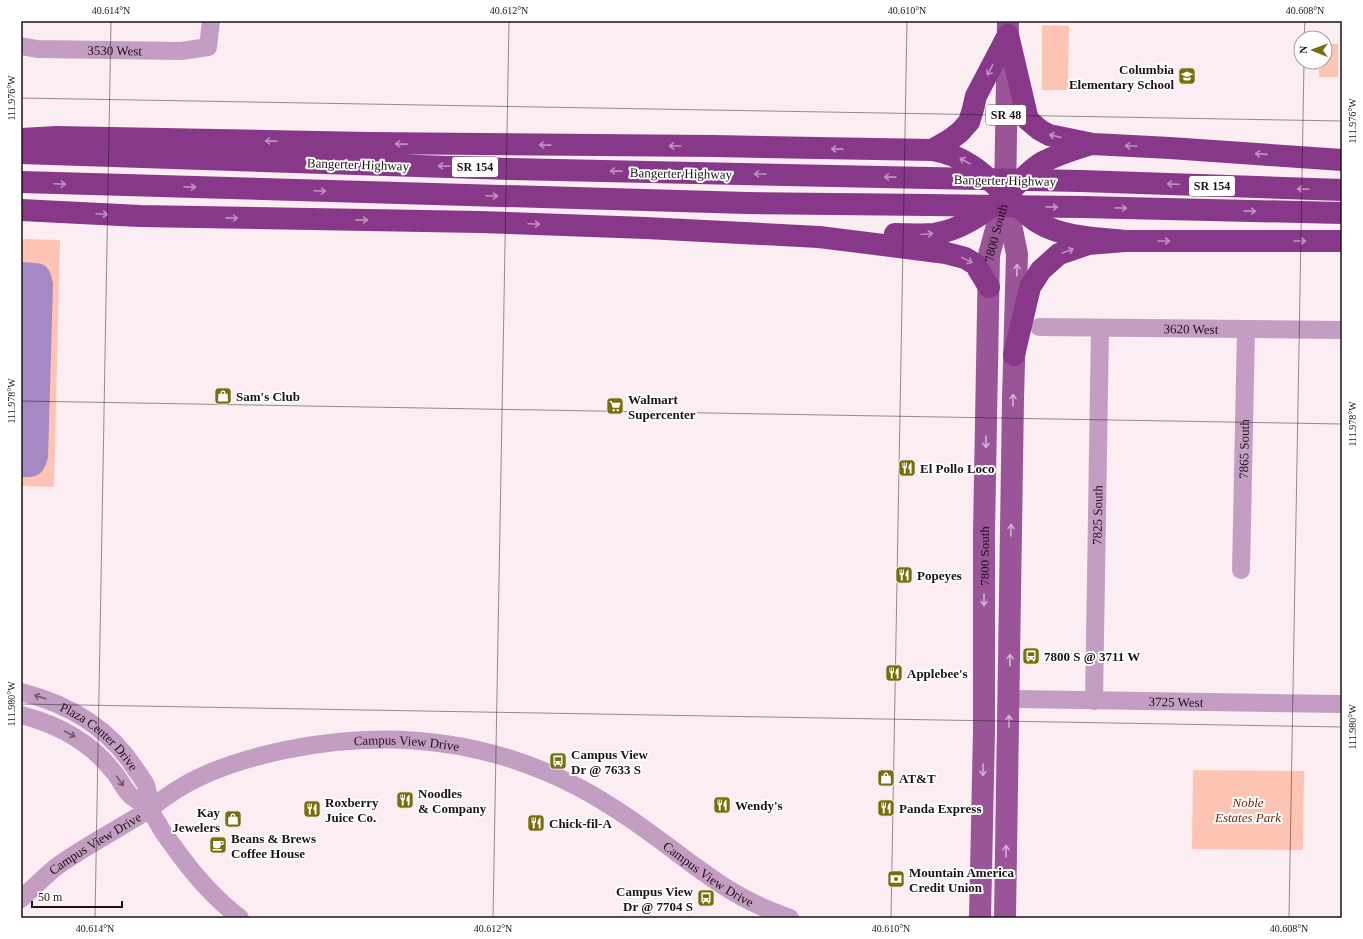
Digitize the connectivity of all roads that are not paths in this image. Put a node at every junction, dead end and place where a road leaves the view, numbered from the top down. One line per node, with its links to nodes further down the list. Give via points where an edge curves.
1 (211, 21): 3 (street, 3530 West, via 208,47 173,51 37,49)
2 (1008, 28): 5 (highway, one-way to 2, via 1049,135 1028,120); 6 (highway, one-way to 6, via 976,96 969,122 956,135); 11 (main road, 7800 South / SR 48)
3 (21, 46)
4 (21, 139): 6 (highway, one-way to 4, via 369,143 57,136)
5 (1093, 144): 8 (highway, one-way to 5); 11 (highway, via 1059,154 1042,163)
6 (932, 150): 11 (highway, one-way to 6, via 984,174 968,163 956,156)
7 (21, 153): 10 (highway, Bangerter Highway / SR 154, one-way to 7, bridge)
8 (1342, 160)
9 (21, 182): 13 (highway, Bangerter Highway / SR 154, one-way to 13, bridge, via 707,202)
10 (1342, 190)
11 (1005, 195): 14 (highway, one-way to 11, via 922,235 948,231 982,214); 15 (highway, via 1038,223 1058,232); 17 (main road, 7800 South, via 989,255); 22 (main road, 7800 South, one-way to 11, via 1017,254)
12 (21, 210): 14 (highway, one-way to 14, via 140,216 480,222)
13 (1342, 213)
14 (819, 237): 17 (highway, one-way to 17, via 965,258 975,264)
15 (1125, 241): 16 (highway, one-way to 16); 22 (highway, one-way to 15, via 1030,287 1041,270 1059,254 1088,244)
16 (1342, 241)
17 (989, 287): 33 (main road, 7800 South, one-way to 33)
18 (1040, 327): 19 (street, 3620 West)
19 (1100, 329): 20 (street, 3620 West); 26 (street, 7825 South)
20 (1246, 329): 21 (street, 3620 West); 23 (street, 7865 South)
21 (1342, 330)
22 (1014, 355): 25 (main road, 7800 South, one-way to 22)
23 (1241, 570)
24 (21, 692): 29 (street, Plaza Center Drive, one-way to 24, via 146,785 114,741 74,711)
25 (1009, 699): 26 (street, 3725 West); 34 (main road, 7800 South, one-way to 25)
26 (1094, 701): 27 (street, 3725 West)
27 (1342, 704)
28 (21, 715): 29 (street, Plaza Center Drive, one-way to 29, via 72,734 95,751 130,795)
29 (150, 809): 30 (street, Campus View Drive, via 62,863); 31 (street, Plaza Center Drive, via 187,867 215,897); 32 (street, Campus View Drive, via 183,786 205,776 246,760 303,746 373,739 464,747 534,767 578,787 621,813 734,893)
30 (21, 899)
31 (240, 918)
32 (790, 918)
33 (980, 918)
34 (1005, 918)

